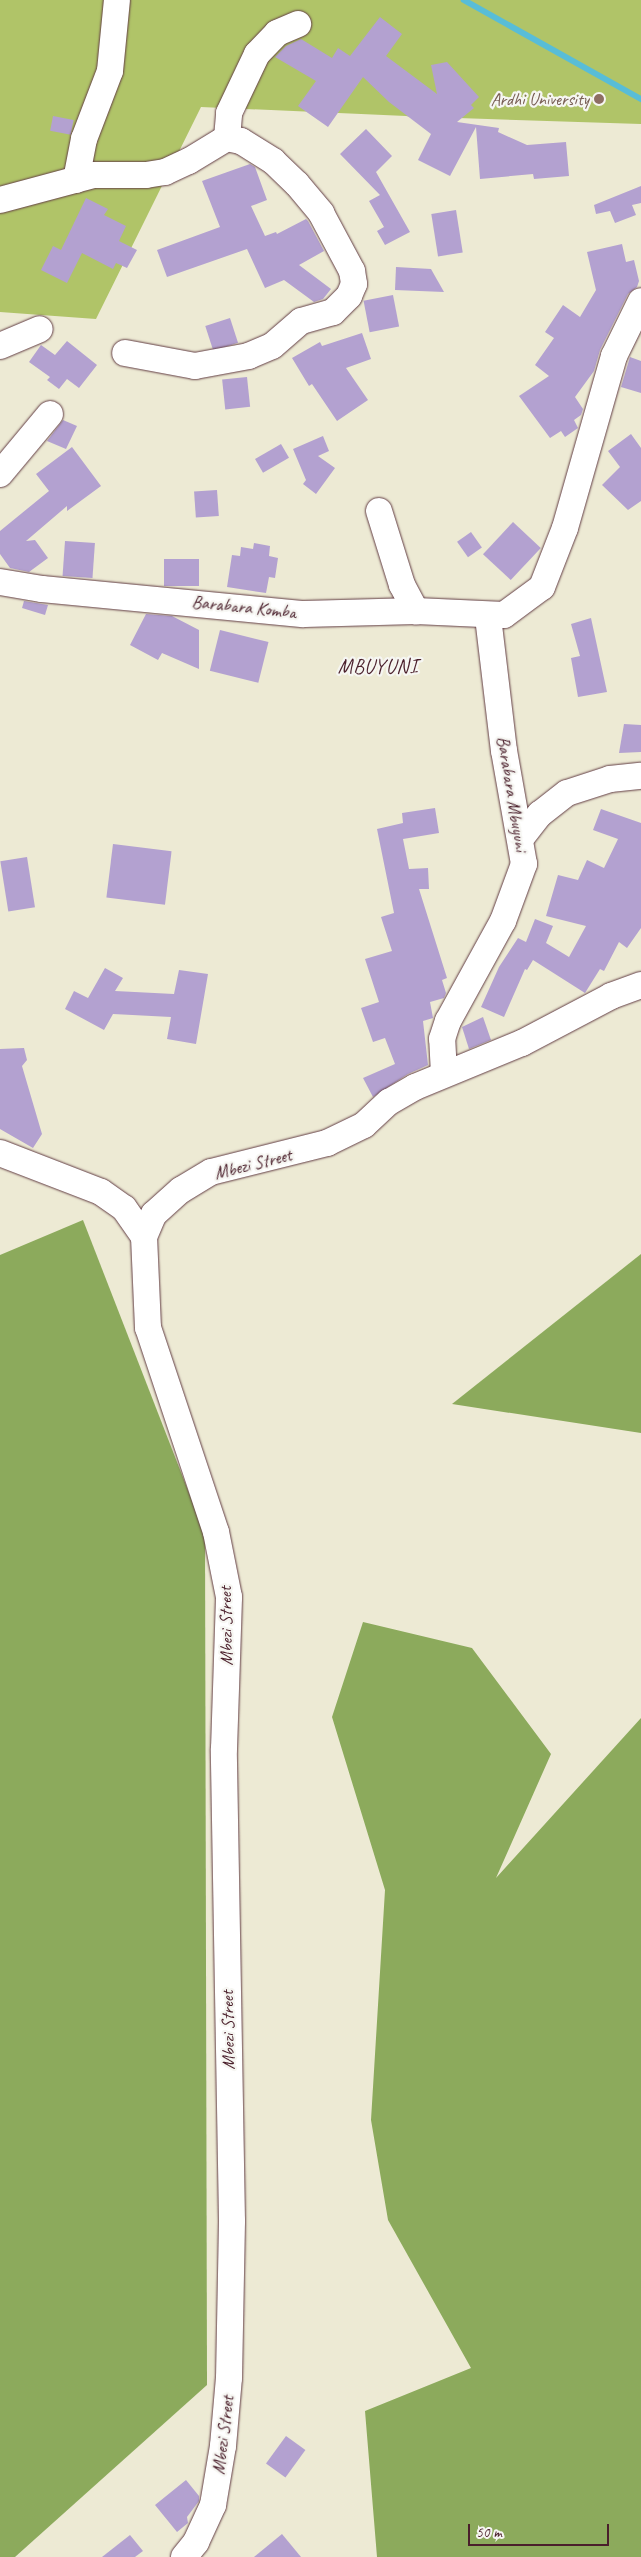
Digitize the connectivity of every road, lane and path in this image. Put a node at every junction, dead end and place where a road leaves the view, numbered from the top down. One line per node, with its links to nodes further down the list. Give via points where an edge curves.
1 (116, 0): 4 (street, via 110,71 84,139)
2 (298, 24): 3 (street, via 277,33 257,54 229,113)
3 (227, 138): 4 (street, via 165,172 93,175); 9 (street, via 241,141 273,161 321,213 352,271 354,284 349,296 333,312 301,321 272,346 249,356 195,366)
4 (76, 180): 5 (street)
5 (0, 200)
6 (641, 301): 15 (street, Barabara Komba, via 614,356 565,528 542,587 504,615)
7 (40, 329): 8 (street)
8 (0, 346)
9 (125, 353)
10 (50, 414): 11 (street)
11 (0, 474)
12 (379, 511): 14 (street, via 402,585)
13 (0, 582): 14 (street, Barabara Komba, via 42,589 304,614)
14 (416, 611): 15 (street, Barabara Komba)
15 (488, 616): 17 (street, Barabara Mbuyuni, via 504,751)
16 (641, 776): 17 (street, via 610,779 567,793 552,803)
17 (520, 838): 19 (street, Barabara Mbuyuni, via 524,864 514,894 442,1039)
18 (641, 985): 19 (street, Mbezi Street, via 611,996 522,1044)
19 (444, 1074): 21 (street, Mbezi Street, via 389,1102 364,1125 328,1143 211,1172 181,1190 154,1214)
20 (0, 1153): 21 (street, via 101,1192 124,1208)
21 (144, 1237): 22 (street, Mbezi Street, via 148,1328 216,1532 229,1597 224,1749 232,2220 229,2378 223,2446 213,2505 196,2542)
22 (184, 2557)

